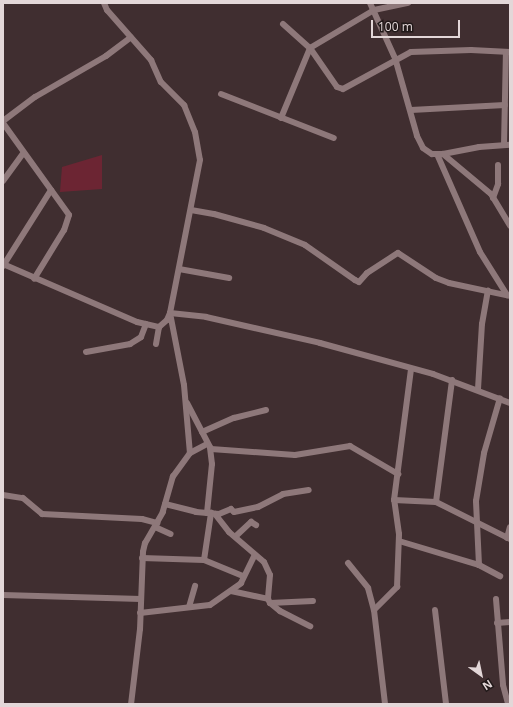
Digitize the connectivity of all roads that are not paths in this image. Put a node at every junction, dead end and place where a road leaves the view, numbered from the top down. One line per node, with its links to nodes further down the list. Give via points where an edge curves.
1 (104, 3): 6 (street, via 106,10)
2 (370, 3): 4 (street)
3 (408, 3): 4 (street)
4 (374, 10): 7 (street); 9 (street)
5 (283, 24): 7 (street)
6 (131, 37): 14 (street, via 106,56 35,97); 23 (street, via 151,60 161,82 184,106 192,121 200,160)
7 (310, 48): 9 (street, via 338,87 343,89); 13 (street)
8 (508, 52): 9 (street, via 420,50); 11 (street)
9 (395, 58): 12 (street)
10 (221, 94): 13 (street)
11 (505, 105): 12 (street); 16 (street)
12 (411, 110): 18 (street, via 417,136 423,148 432,154)
13 (281, 118): 15 (street)
14 (3, 122): 17 (street)
15 (334, 138)
16 (507, 145): 18 (street)
17 (23, 153): 20 (street); 21 (street)
18 (440, 154): 22 (street); 30 (street, via 480,252)
19 (498, 165): 22 (street, via 498,184)
20 (3, 181)
21 (52, 190): 25 (street); 27 (street, via 69,215 68,221)
22 (493, 198): 24 (street)
23 (191, 210): 26 (street); 29 (street, via 264,228 305,245 360,282 367,273 398,253 436,278)
24 (510, 226)
25 (3, 265): 27 (street)
26 (179, 269): 28 (street); 31 (street)
27 (34, 278): 32 (street)
28 (229, 278)
29 (488, 291): 30 (street); 38 (street, via 482,324)
30 (508, 295)
31 (170, 313): 33 (street); 36 (street, via 206,317 281,333); 40 (street)
32 (146, 324): 33 (street); 35 (street, via 141,337 130,344)
33 (159, 327): 34 (street)
34 (156, 344)
35 (86, 352)
36 (411, 369): 37 (street); 46 (street)
37 (452, 380): 38 (street); 50 (street)
38 (478, 389): 39 (street)
39 (500, 398): 41 (street); 53 (street, via 484,453 476,501)
40 (186, 402): 43 (street); 45 (street)
41 (510, 403)
42 (266, 410): 43 (street, via 241,416)
43 (202, 432): 44 (street)
44 (208, 446): 45 (street); 46 (street, via 224,451 282,455 350,446); 52 (street, via 212,464)
45 (190, 452): 51 (street, via 176,471)
46 (398, 474): 49 (street)
47 (309, 490): 52 (street, via 283,494 258,507)
48 (3, 495): 54 (street, via 22,498 42,514 142,519)
49 (394, 500): 50 (street); 60 (street)
50 (436, 502): 53 (street)
51 (164, 504): 52 (street); 54 (street)
52 (211, 513): 58 (street); 63 (street)
53 (476, 523): 59 (street); 65 (street)
54 (156, 525): 57 (street); 62 (street, via 145,543)
55 (256, 525): 58 (street, via 251,522)
56 (510, 527): 59 (street)
57 (171, 534)
58 (236, 536): 61 (street)
59 (509, 538)
60 (399, 541): 65 (street); 76 (street, via 397,586)
61 (254, 556): 66 (street); 73 (street, via 264,562 270,575)
62 (142, 558): 63 (street); 71 (street)
63 (204, 560): 66 (street)
64 (348, 563): 76 (street, via 368,588)
65 (479, 565): 67 (street)
66 (243, 576): 69 (street, via 241,583)
67 (500, 576)
68 (195, 586): 75 (street)
69 (231, 591): 73 (street); 75 (street, via 210,605)
70 (3, 595): 71 (street)
71 (141, 599): 78 (street)
72 (496, 599): 80 (street)
73 (269, 601): 74 (street); 81 (street, via 280,611)
74 (313, 601)
75 (189, 607): 78 (street)
76 (374, 610): 83 (street)
77 (435, 610): 84 (street)
78 (140, 613): 82 (street)
79 (510, 622): 80 (street)
80 (497, 623): 85 (street, via 503,685)
81 (310, 626)
82 (131, 704)
83 (385, 704)
84 (446, 704)
85 (508, 704)

